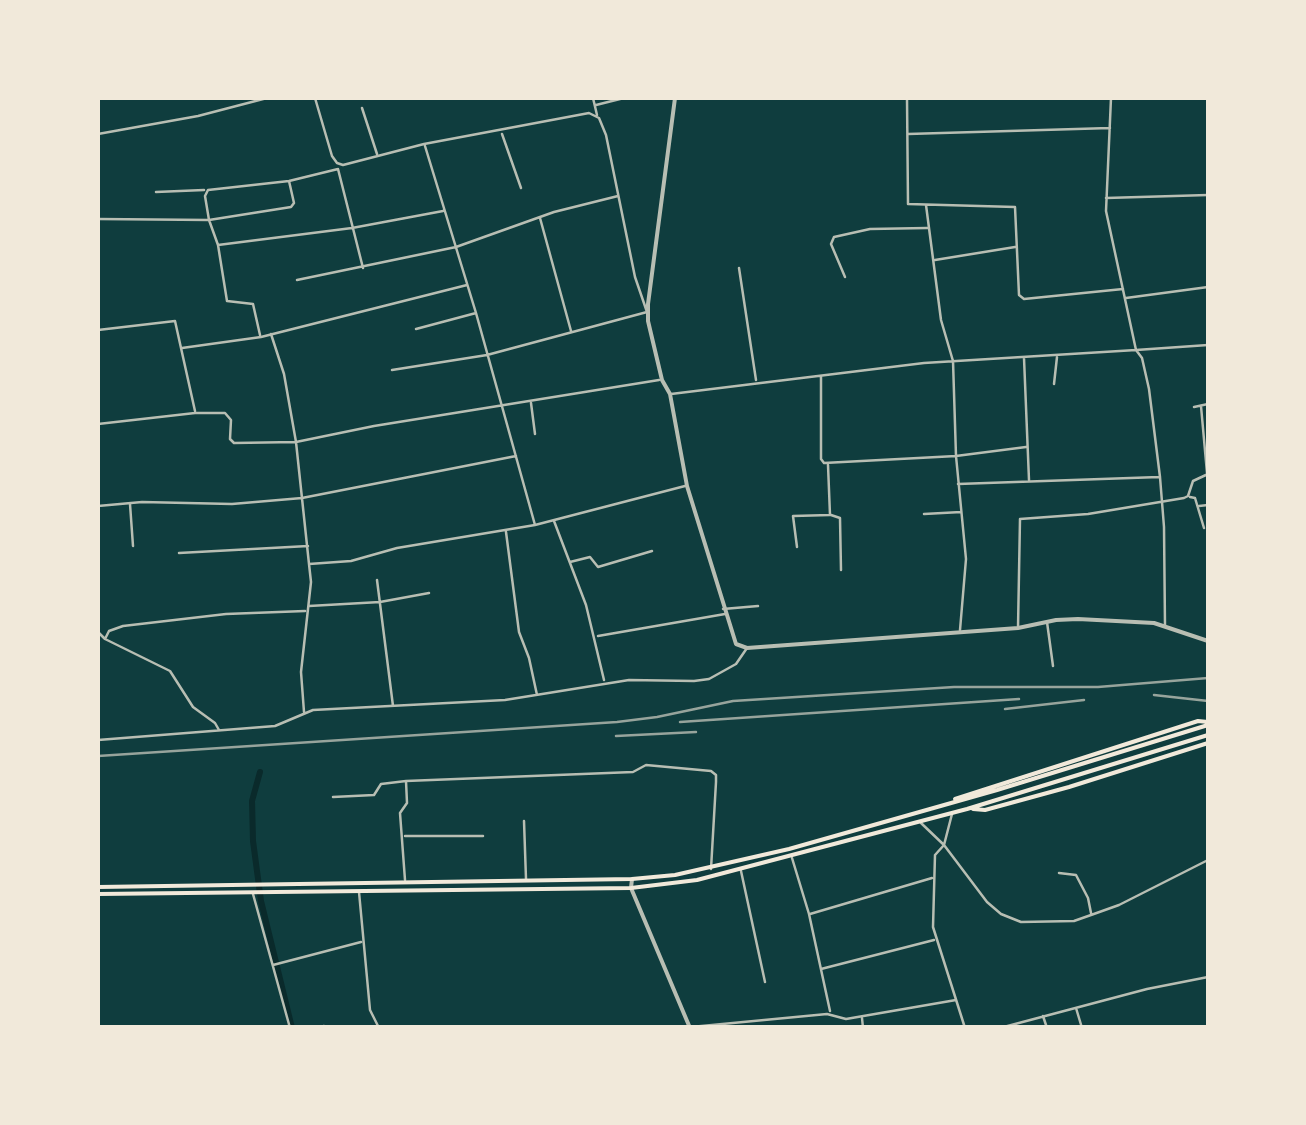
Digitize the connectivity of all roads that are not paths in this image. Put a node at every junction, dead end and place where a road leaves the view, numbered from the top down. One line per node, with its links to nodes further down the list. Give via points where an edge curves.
1 (267, 98): 13 (street)
2 (315, 98): 17 (street)
3 (594, 98): 8 (street)
4 (624, 98): 8 (street)
5 (675, 98): 45 (street)
6 (907, 98): 14 (street)
7 (1111, 98): 11 (street)
8 (596, 106): 10 (street)
9 (362, 108): 16 (street)
10 (597, 115): 12 (street); 24 (street)
11 (1110, 128): 14 (street); 25 (street)
12 (502, 132): 15 (street); 20 (street)
13 (98, 134)
14 (906, 134): 26 (street, via 906,199)
15 (424, 144): 16 (street); 27 (street)
16 (378, 156): 17 (street)
17 (336, 163): 18 (street)
18 (338, 169): 19 (street); 31 (street)
19 (289, 180): 21 (street); 30 (street, via 291,206)
20 (521, 188)
21 (208, 190): 22 (street); 30 (street)
22 (156, 192)
23 (1208, 195): 25 (street)
24 (619, 196): 28 (street); 45 (street)
25 (1106, 198): 43 (street)
26 (926, 206): 32 (street); 34 (street, via 1013,206)
27 (444, 211): 31 (street); 35 (street)
28 (540, 217): 35 (street); 49 (street)
29 (98, 219): 30 (street)
30 (209, 220): 33 (street)
31 (352, 228): 33 (street); 37 (street)
32 (928, 228): 36 (street); 39 (street, via 834,237)
33 (218, 245): 51 (street, via 227,301 252,304)
34 (1017, 246): 36 (street); 43 (street, via 1021,298)
35 (456, 247): 37 (street); 41 (street)
36 (932, 260): 58 (street)
37 (363, 268): 40 (street)
38 (739, 268): 62 (street)
39 (845, 277)
40 (297, 280)
41 (467, 286): 46 (street); 50 (street)
42 (1208, 287): 44 (street)
43 (1123, 289): 44 (street)
44 (1124, 298): 54 (street)
45 (647, 312): 49 (street); 61 (street)
46 (476, 313): 47 (street); 55 (street)
47 (416, 329)
48 (98, 330): 53 (street, via 175,321)
49 (572, 332): 55 (street)
50 (272, 334): 51 (street); 73 (street)
51 (260, 337): 53 (street)
52 (1208, 345): 54 (street)
53 (182, 348): 70 (street)
54 (1136, 350): 56 (street); 79 (street, via 1149,389)
55 (487, 355): 59 (street); 67 (street)
56 (1057, 355): 57 (street); 63 (street)
57 (1024, 357): 58 (street); 74 (street)
58 (953, 361): 60 (street); 76 (street)
59 (392, 370)
60 (822, 376): 62 (street); 77 (street, via 821,458)
61 (662, 380): 64 (street); 65 (street)
62 (757, 383): 64 (street)
63 (1054, 384)
64 (670, 394): 82 (street)
65 (530, 402): 67 (street); 72 (street)
66 (1208, 404): 68 (street)
67 (500, 406): 73 (street); 75 (street)
68 (1201, 406): 69 (street); 78 (street)
69 (1194, 407)
70 (195, 412): 71 (street); 73 (street, via 228,414 230,439 237,444)
71 (98, 424)
72 (536, 434)
73 (296, 442): 84 (street)
74 (1026, 447): 76 (street); 80 (street)
75 (516, 456): 84 (street); 94 (street)
76 (956, 456): 77 (street); 81 (street)
77 (828, 463): 92 (street)
78 (1208, 475): 83 (street, via 1193,481)
79 (1160, 477): 80 (street); 86 (street)
80 (1029, 481): 81 (street)
81 (958, 484): 90 (street)
82 (687, 486): 93 (street); 110 (street)
83 (1188, 496): 86 (street); 89 (street)
84 (302, 498): 85 (street); 98 (street)
85 (130, 503): 88 (street); 97 (street)
86 (1162, 503): 112 (street); 113 (street, via 1020,520)
87 (1208, 505): 89 (street)
88 (98, 506)
89 (1197, 506): 95 (street)
90 (962, 512): 91 (street); 115 (street)
91 (924, 514)
92 (830, 515): 99 (street, via 793,516); 104 (street, via 840,518)
93 (554, 520): 94 (street); 102 (street)
94 (535, 525): 96 (street)
95 (1204, 528)
96 (506, 530): 103 (street); 122 (street, via 519,632)
97 (133, 546)
98 (308, 546): 101 (street); 103 (street)
99 (797, 546)
100 (652, 550): 102 (street, via 598,567 590,557)
101 (179, 553)
102 (568, 562): 116 (street)
103 (309, 564): 109 (street)
104 (841, 570)
105 (376, 580): 107 (street)
106 (428, 594): 107 (street)
107 (380, 602): 109 (street); 123 (street)
108 (758, 606): 110 (street)
109 (307, 609): 117 (street, via 123,626); 124 (street, via 300,672)
110 (724, 612): 116 (street); 119 (street, via 736,644)
111 (1046, 621): 112 (street); 113 (street); 120 (street)
112 (1165, 626): 118 (street)
113 (1018, 628): 115 (street)
114 (98, 632): 117 (street)
115 (960, 632): 119 (street)
116 (595, 636): 121 (street)
117 (105, 637): 126 (street, via 175,676 193,707)
118 (1208, 641)
119 (747, 648): 121 (street, via 736,664 709,678)
120 (1053, 666)
121 (604, 683): 122 (street)
122 (537, 697): 123 (street)
123 (393, 706): 124 (street)
124 (304, 714): 126 (street, via 275,726)
125 (1208, 723): 132 (highway); 132 (highway)
126 (220, 731): 128 (street)
127 (1208, 734): 133 (highway)
128 (98, 740)
129 (1208, 743): 133 (highway, via 985,810)
130 (406, 781): 131 (street, via 381,784 374,794); 137 (street); 142 (street, via 633,772 646,765 711,771)
131 (332, 797)
132 (942, 805): 142 (highway)
133 (967, 809): 134 (highway)
134 (953, 812): 136 (highway); 139 (street)
135 (524, 820): 147 (street)
136 (920, 822): 139 (street); 140 (highway)
137 (403, 836): 138 (street); 148 (street)
138 (483, 836)
139 (944, 846): 145 (street, via 935,854); 156 (street, via 987,902 1010,919 1046,923)
140 (792, 857): 143 (highway); 155 (street)
141 (1208, 860): 156 (street)
142 (711, 869): 146 (highway)
143 (740, 870): 151 (highway); 162 (street)
144 (1059, 873): 156 (street, via 1076,875)
145 (934, 878): 155 (street); 157 (street)
146 (632, 879): 147 (highway); 151 (street)
147 (526, 880): 148 (highway)
148 (405, 882): 150 (highway)
149 (98, 887): 152 (highway)
150 (268, 888): 152 (highway); 153 (highway)
151 (631, 888): 153 (highway); 169 (street)
152 (254, 890): 154 (highway); 159 (street)
153 (359, 890): 158 (street)
154 (98, 894)
155 (809, 914): 160 (street)
156 (1091, 915)
157 (935, 939): 160 (street); 163 (street)
158 (362, 941): 159 (street); 172 (street, via 370,1010)
159 (276, 964): 170 (street)
160 (821, 969): 165 (street)
161 (1208, 977): 164 (street)
162 (764, 982)
163 (956, 1000): 167 (street); 174 (street)
164 (1076, 1006): 166 (street); 177 (street)
165 (830, 1014): 167 (street); 169 (street)
166 (1043, 1016): 175 (street); 176 (street)
167 (862, 1017): 173 (street)
168 (324, 1026): 171 (street)
169 (689, 1027)
170 (290, 1028)
171 (318, 1028)
172 (380, 1028)
173 (863, 1028)
174 (965, 1028)
175 (1000, 1028)
176 (1047, 1028)
177 (1082, 1028)

